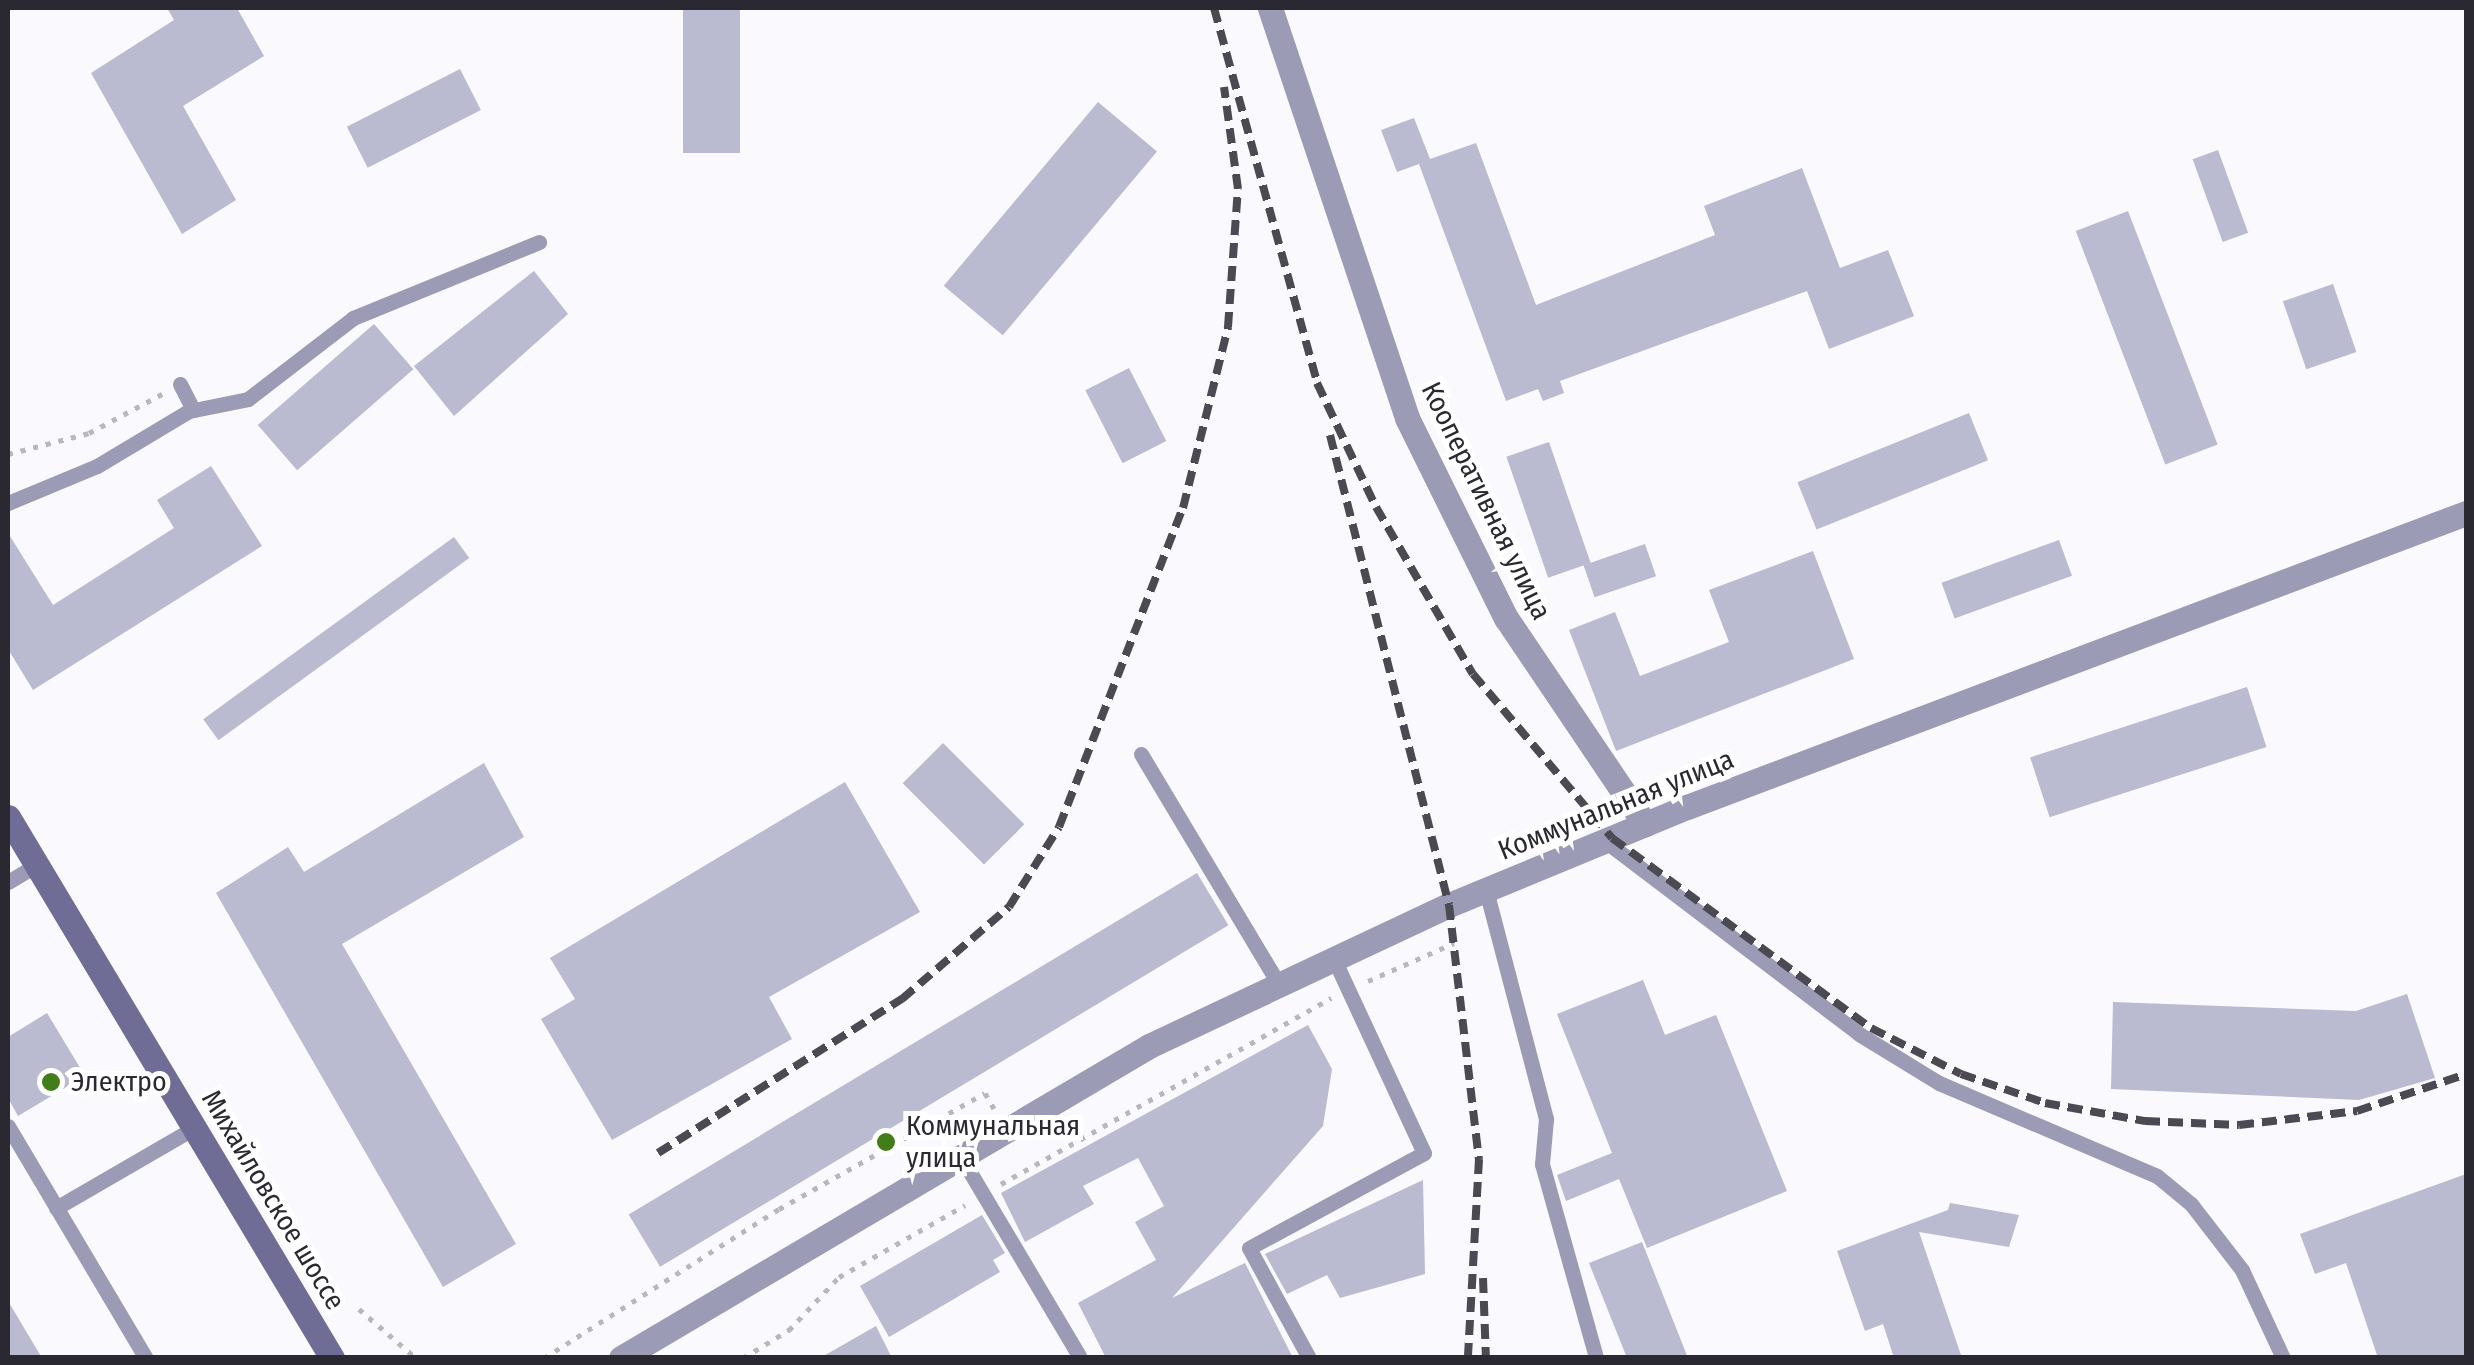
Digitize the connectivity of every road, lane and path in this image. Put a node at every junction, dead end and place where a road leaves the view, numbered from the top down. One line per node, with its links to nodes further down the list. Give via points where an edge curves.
1 (1270, 8): 10 (street, Кооперативная улица, via 1408,418 1506,618)
2 (539, 242): 4 (lane, via 353,318 248,399)
3 (180, 384): 4 (lane); 5 (path, via 90,433)
4 (194, 410): 6 (lane, via 97,466)
5 (8, 454)
6 (8, 503)
7 (2466, 514): 10 (street, Коммунальная улица)
8 (1141, 754): 17 (lane)
9 (8, 817): 12 (main road, Михайловское шоссе)
10 (1645, 824): 11 (street, Коммунальная улица)
11 (1605, 840): 14 (street, Коммунальная улица); 35 (lane, via 1858,1034 1940,1083 2157,1176 2192,1204 2242,1270)
12 (36, 865): 13 (lane); 21 (main road, Михайловское шоссе)
13 (8, 882)
14 (1486, 890): 16 (street, Коммунальная улица); 34 (lane, via 1546,1119 1542,1164)
15 (1454, 943): 18 (path)
16 (1334, 959): 17 (street, Коммунальная улица); 18 (lane)
17 (1279, 985): 22 (street, Коммунальная улица, via 1149,1046)
18 (1348, 990): 23 (path); 33 (lane, via 1424,1154 1250,1248)
19 (985, 1093): 30 (path, via 779,1209)
20 (8, 1126): 24 (lane)
21 (194, 1128): 24 (lane); 28 (main road, Михайловское шоссе)
22 (961, 1157): 23 (lane); 31 (street, Коммунальная улица)
23 (983, 1194): 26 (lane); 32 (path, via 839,1277 788,1330)
24 (56, 1208): 27 (lane)
25 (360, 1310): 29 (path)
26 (1079, 1356)
27 (146, 1358)
28 (332, 1358)
29 (416, 1358)
30 (544, 1358)
31 (621, 1358)
32 (743, 1358)
33 (1309, 1358)
34 (1596, 1358)
35 (2282, 1358)

